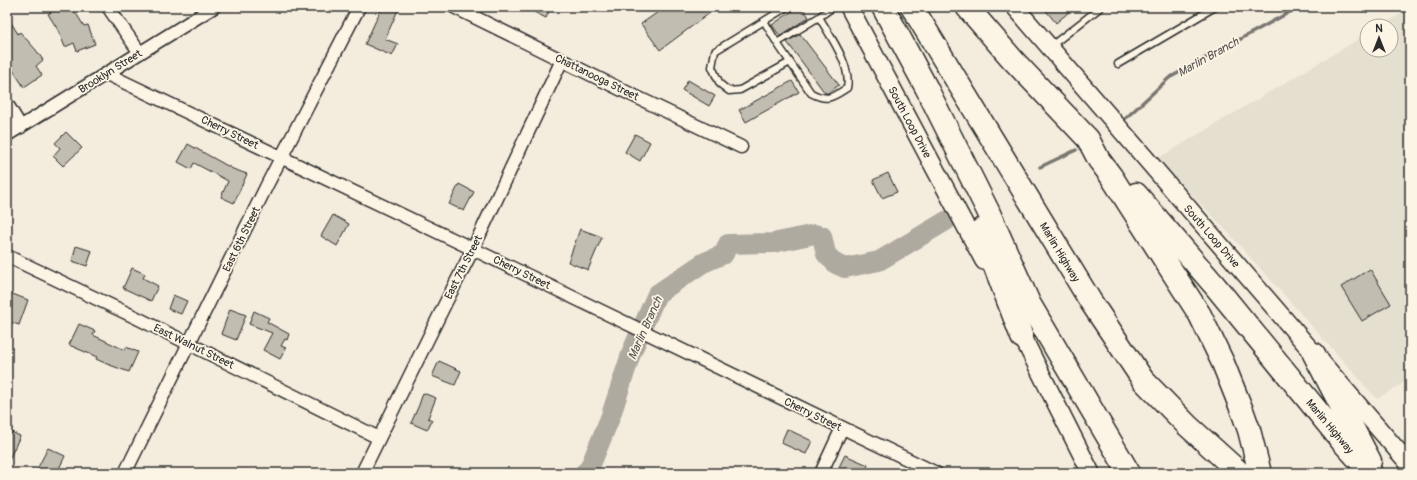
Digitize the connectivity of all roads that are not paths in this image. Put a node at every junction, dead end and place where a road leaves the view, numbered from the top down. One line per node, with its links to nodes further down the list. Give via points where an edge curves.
1 (108, 7): 19 (street)
2 (214, 7): 19 (street, Brooklyn Street)
3 (359, 7): 31 (street, East 6th Street)
4 (454, 7): 20 (street, Chattanooga Street)
5 (787, 7): 16 (lane)
6 (849, 7): 34 (street, South Loop Drive)
7 (883, 7): 25 (highway)
8 (912, 7): 46 (highway, Marlin Highway, via 1091,302 1144,380 1188,426)
9 (967, 7): 21 (highway)
10 (979, 7): 21 (highway)
11 (1015, 7): 18 (street, South Loop Drive)
12 (1101, 7): 18 (lane)
13 (1215, 7): 23 (lane)
14 (829, 8): 15 (lane)
15 (819, 18): 17 (lane); 22 (lane, via 842,58 849,82 847,88 831,98 820,98 811,93)
16 (764, 21): 17 (lane); 22 (lane, via 715,51 712,67 720,84 730,91 740,90)
17 (777, 43): 22 (lane)
18 (1050, 47): 36 (street, South Loop Drive)
19 (140, 53): 24 (street, Brooklyn Street)
20 (562, 60): 30 (street, Chattanooga Street); 32 (street, East 7th Street)
21 (1013, 60): 29 (highway)
22 (790, 62)
23 (1118, 64)
24 (107, 74): 27 (street, Brooklyn Street); 31 (street, Cherry Street)
25 (926, 87): 34 (highway); 45 (highway, via 988,212 1029,303)
26 (7, 104): 27 (street)
27 (21, 127): 28 (street, Brooklyn Street)
28 (7, 136)
29 (1088, 139): 47 (highway, via 1200,315 1223,363 1249,430); 48 (highway, Marlin Highway, via 1216,287 1340,440)
30 (741, 146)
31 (282, 157): 32 (street, Cherry Street); 35 (street, East 6th Street)
32 (473, 249): 37 (street, Cherry Street); 38 (street, East 7th Street)
33 (7, 256): 35 (street, East Walnut Street)
34 (1022, 337): 44 (street, South Loop Drive)
35 (189, 344): 38 (street, East Walnut Street); 40 (street, East 6th Street)
36 (1314, 354): 39 (street, South Loop Drive); 49 (highway)
37 (842, 428): 42 (street); 43 (street, Cherry Street)
38 (379, 438): 41 (street, East 7th Street)
39 (1410, 465)
40 (126, 473)
41 (362, 473)
42 (820, 473)
43 (936, 473)
44 (1091, 473)
45 (1129, 473)
46 (1240, 473)
47 (1260, 473)
48 (1371, 473)
49 (1377, 473)

